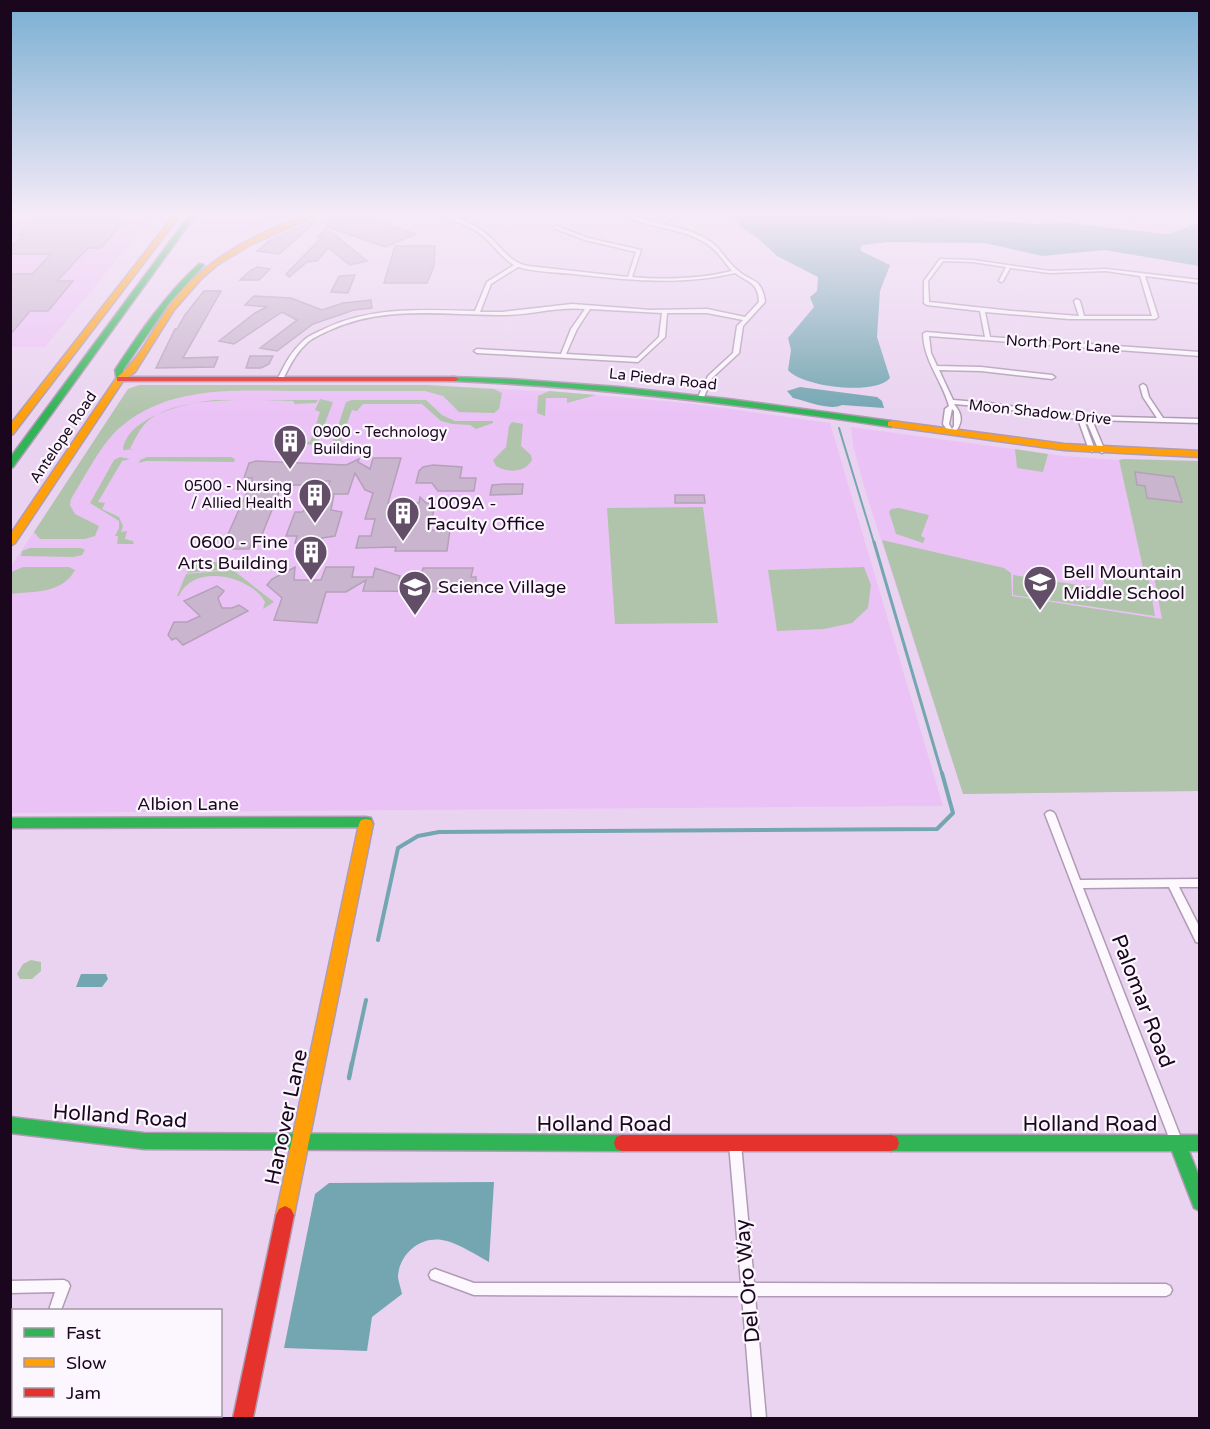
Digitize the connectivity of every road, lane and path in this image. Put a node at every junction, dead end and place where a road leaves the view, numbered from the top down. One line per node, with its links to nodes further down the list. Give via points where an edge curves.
1 (134, 280): 33 (main road)
2 (139, 280): 37 (main road)
3 (184, 280): 25 (main road, Antelope Road, via 119,370)
4 (197, 280): 25 (main road, Antelope Road, via 186,290 132,370)
5 (494, 280): 15 (street, via 489,283)
6 (752, 280): 17 (street, via 759,286 762,302)
7 (927, 280): 13 (street, via 927,303)
8 (1143, 280): 16 (street, via 1155,317)
9 (1181, 280): 10 (street)
10 (1200, 282)
11 (1077, 301): 16 (street)
12 (590, 307): 14 (street); 15 (street); 20 (street, via 574,329)
13 (982, 310): 16 (street); 18 (street)
14 (665, 312): 17 (street, via 707,311); 20 (street, via 662,337 638,360)
15 (477, 314): 24 (street, via 399,312 341,322 298,348)
16 (1082, 317)
17 (746, 319): 27 (street, via 738,332 736,353 710,377)
18 (988, 338): 21 (street, North Port Lane); 22 (street, North Port Lane, via 926,334)
19 (477, 351): 20 (street)
20 (564, 354)
21 (1200, 354)
22 (934, 368): 23 (street); 28 (street)
23 (1052, 377)
24 (281, 378): 25 (main road, La Piedra Road); 27 (main road, La Piedra Road, via 472,380 623,388)
25 (120, 379): 38 (main road, Antelope Road)
26 (1143, 386): 31 (street)
27 (700, 397): 34 (main road, La Piedra Road)
28 (952, 404): 29 (street, Moon Shadow Drive, via 999,406); 34 (street, via 957,411 957,426); 34 (street, via 946,424)
29 (1080, 418): 30 (street, Moon Shadow Drive); 35 (street)
30 (1089, 419): 31 (street, Moon Shadow Drive); 35 (street)
31 (1162, 421): 32 (street, Moon Shadow Drive)
32 (1200, 421)
33 (10, 432)
34 (952, 433): 35 (main road, La Piedra Road)
35 (1097, 450): 36 (main road, La Piedra Road)
36 (1200, 454)
37 (10, 465)
38 (10, 543)
39 (1050, 814): 44 (street, Palomar Road)
40 (366, 822): 41 (main road, Albion Lane); 47 (main road, Hanover Lane)
41 (10, 823)
42 (1172, 883): 43 (street); 44 (street); 45 (street)
43 (1200, 883)
44 (1077, 884): 48 (street, Palomar Road)
45 (1200, 939)
46 (10, 1125): 47 (main road, Holland Road, via 144,1141)
47 (301, 1143): 50 (main road, Holland Road); 57 (main road, Hanover Lane)
48 (1177, 1143): 49 (main road, Holland Road); 50 (main road, Holland Road); 51 (main road, Palomar Road)
49 (1200, 1143)
50 (735, 1144): 54 (street, Del Oro Way)
51 (1200, 1202)
52 (435, 1275): 54 (street, via 474,1289)
53 (10, 1287): 56 (street, via 64,1286)
54 (747, 1290): 55 (street); 58 (street, Del Oro Way)
55 (1166, 1290)
56 (56, 1309)
57 (243, 1419)
58 (759, 1419)

